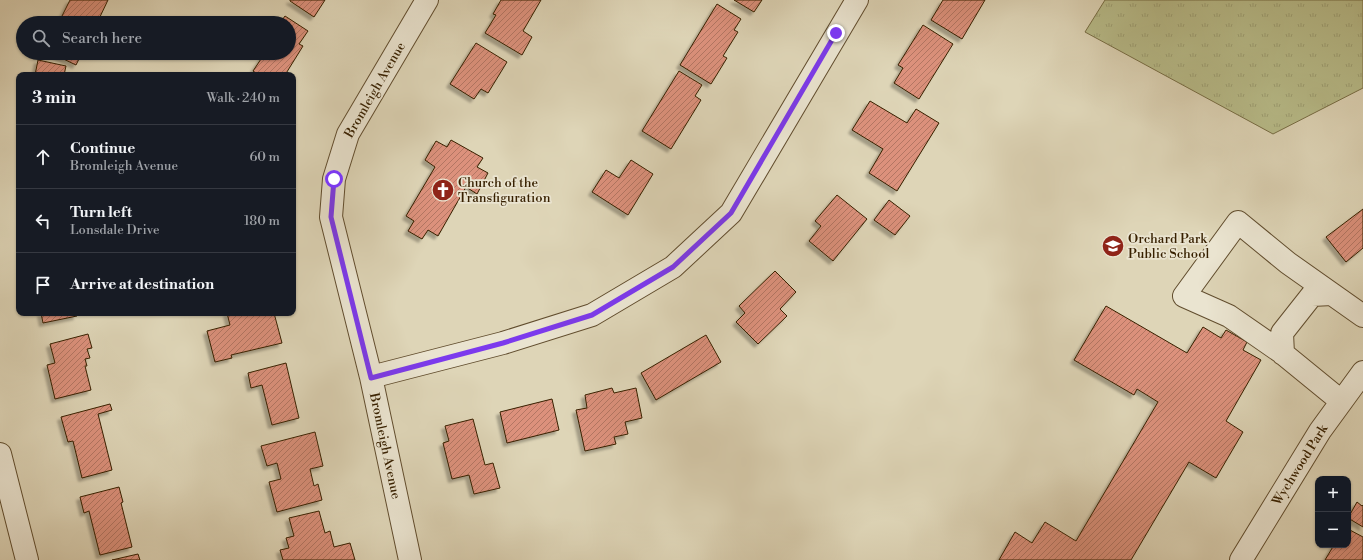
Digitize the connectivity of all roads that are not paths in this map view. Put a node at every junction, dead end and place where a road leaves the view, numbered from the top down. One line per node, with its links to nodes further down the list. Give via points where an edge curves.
1 (427, 0): 7 (street, Bromleigh Avenue, via 348,134 334,179 331,217)
2 (857, 0): 7 (street, via 731,213 673,267 592,315 503,343)
3 (1332, 294): 4 (street); 5 (street, via 1312,295 1282,334); 5 (street, via 1288,263 1238,222 1184,296 1229,316)
4 (1363, 316)
5 (1283, 354): 8 (street)
6 (1363, 372): 8 (street, Wychwood Park)
7 (371, 378): 11 (street, Bromleigh Avenue)
8 (1341, 402): 12 (street, Wychwood Park, via 1320,431)
9 (1, 461): 10 (street)
10 (27, 560)
11 (410, 560)
12 (1242, 560)

